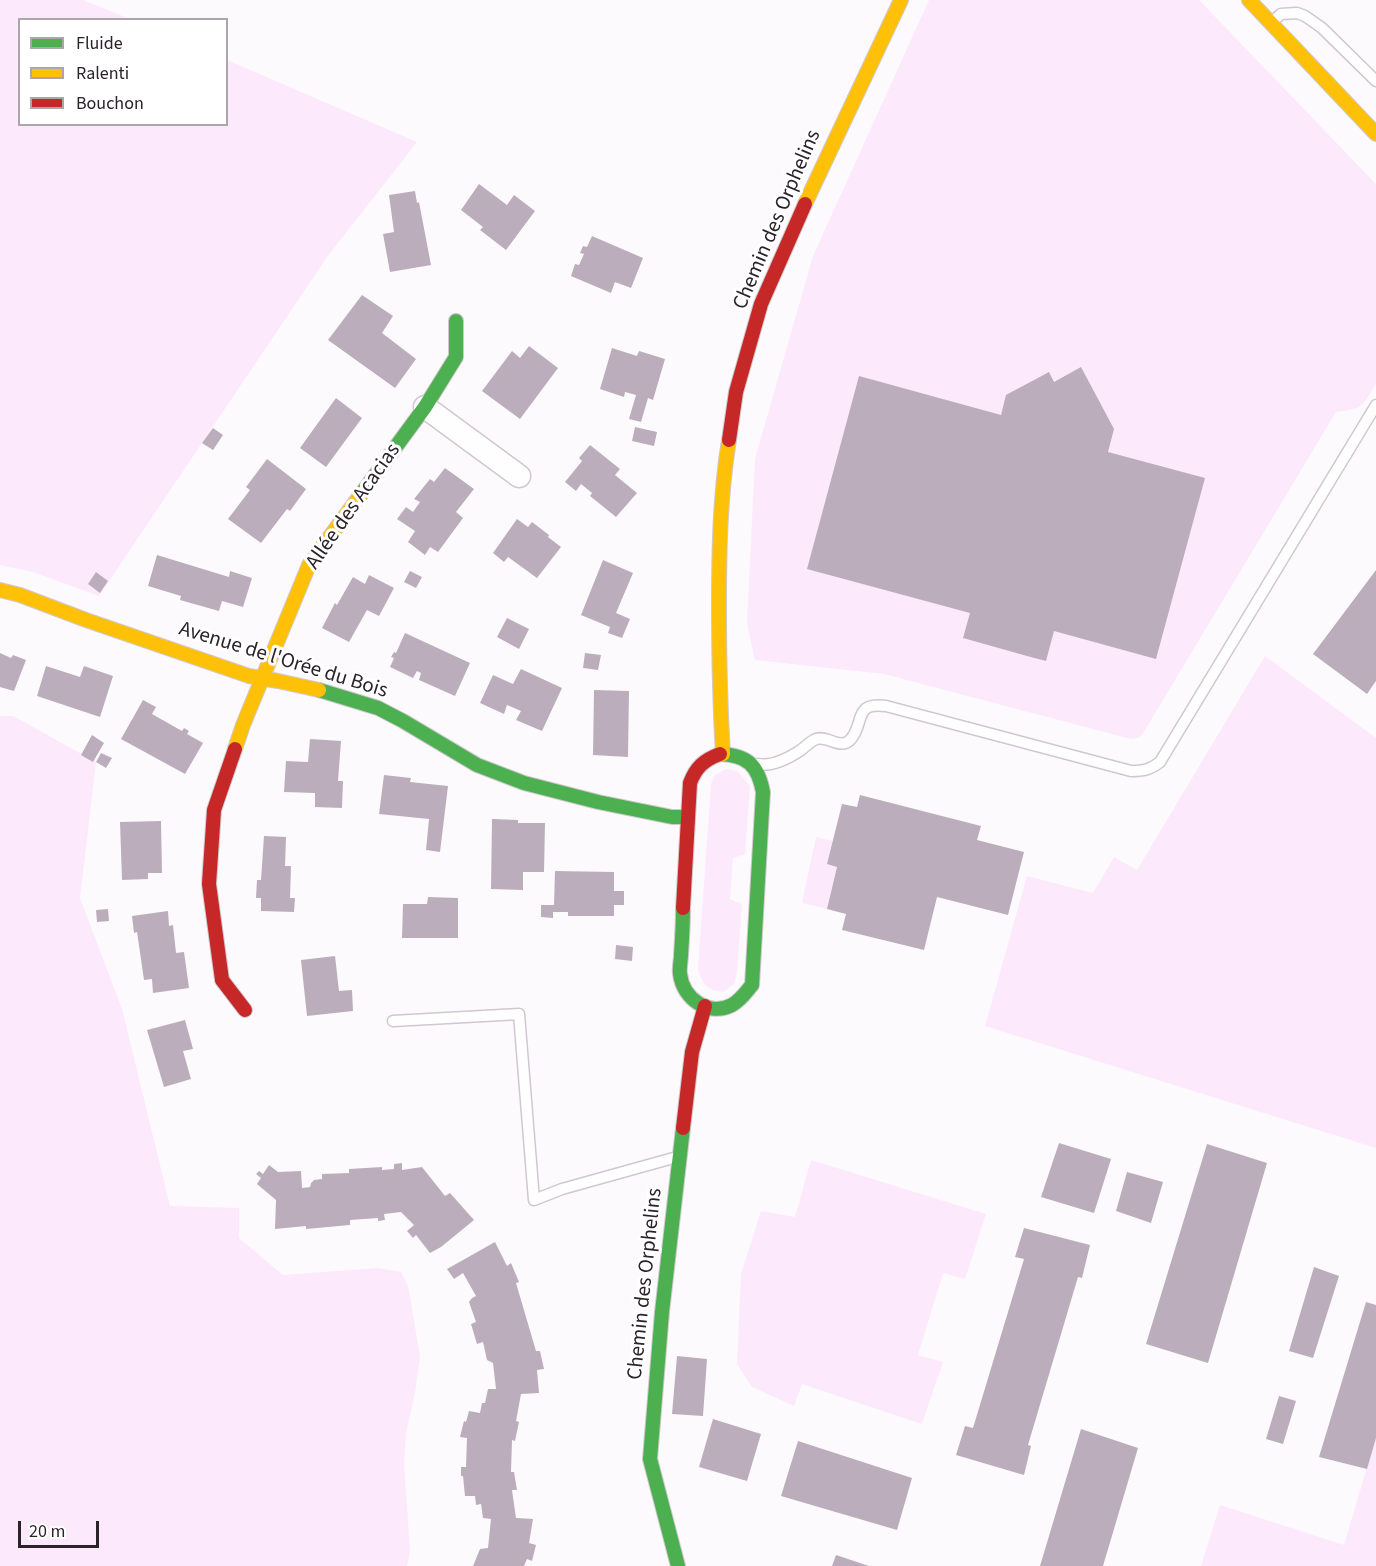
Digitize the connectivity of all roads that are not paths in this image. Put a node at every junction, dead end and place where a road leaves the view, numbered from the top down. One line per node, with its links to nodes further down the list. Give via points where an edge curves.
1 (901, 0): 12 (street, Chemin des Orphelins, via 781,256 761,304 736,392 719,542)
2 (1249, 0): 3 (street)
3 (1271, 23): 4 (lane, via 1281,14 1305,16); 5 (street)
4 (1376, 81)
5 (1376, 134)
6 (456, 321): 8 (street, Allée des Acacias, via 456,357)
7 (1376, 405): 13 (lane, via 1160,762 1152,768 1131,771 874,704 860,716 847,743 816,739 788,758 771,764)
8 (425, 407): 9 (street); 11 (street, Allée des Acacias, via 309,565)
9 (519, 476)
10 (0, 590): 11 (street, Avenue de l'Orée du Bois)
11 (262, 678): 14 (street, Avenue de l'Orée du Bois, via 376,708 477,764 516,780 573,796); 16 (street, Allée des Acacias, via 214,810 209,884 222,980)
12 (723, 754): 13 (street); 14 (street, via 709,758 694,773)
13 (750, 763): 15 (street, via 758,771 763,792 752,985 735,1004 723,1009)
14 (688, 818): 15 (street, via 680,975 688,995)
15 (705, 1006): 18 (street, Chemin des Orphelins, via 692,1052)
16 (245, 1011)
17 (393, 1021): 18 (lane, via 519,1014 534,1200)
18 (681, 1156): 19 (street, Chemin des Orphelins, via 662,1312 650,1459)
19 (678, 1566)

